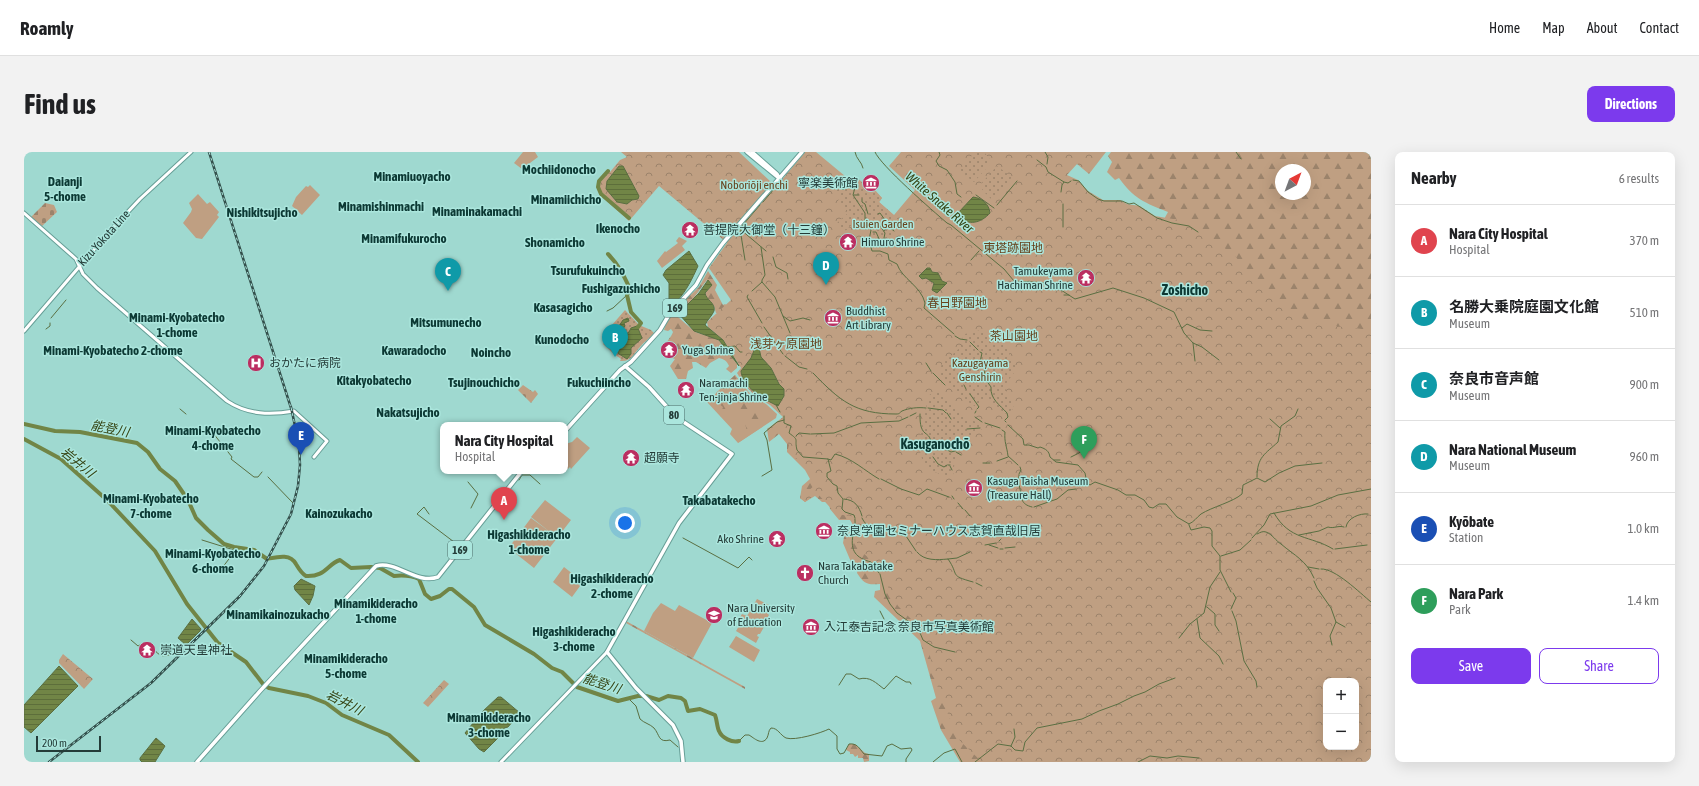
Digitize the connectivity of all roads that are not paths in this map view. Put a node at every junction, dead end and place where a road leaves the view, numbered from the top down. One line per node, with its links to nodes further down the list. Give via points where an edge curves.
1 (191, 152): 7 (main road, Kizu Yokota Line, via 140,199)
2 (747, 152): 5 (main road)
3 (752, 152): 5 (main road)
4 (802, 152): 5 (main road)
5 (780, 179): 9 (main road, 169, via 723,243 696,286 670,313 660,330)
6 (24, 213): 7 (main road, via 78,260)
7 (80, 265): 8 (main road, Kizu Yokota Line); 11 (main road, via 83,274 96,288 227,401 257,413 294,411 327,441)
8 (24, 331)
9 (625, 366): 10 (main road, 169); 13 (main road, 80, via 676,416 732,454 679,523)
10 (568, 428)
11 (314, 457)
12 (520, 474): 14 (main road, 169, via 438,577 426,579 384,565 376,566)
13 (607, 652): 15 (main road); 16 (main road, via 643,696 674,727 681,741)
14 (197, 762)
15 (501, 762)
16 (683, 762)

